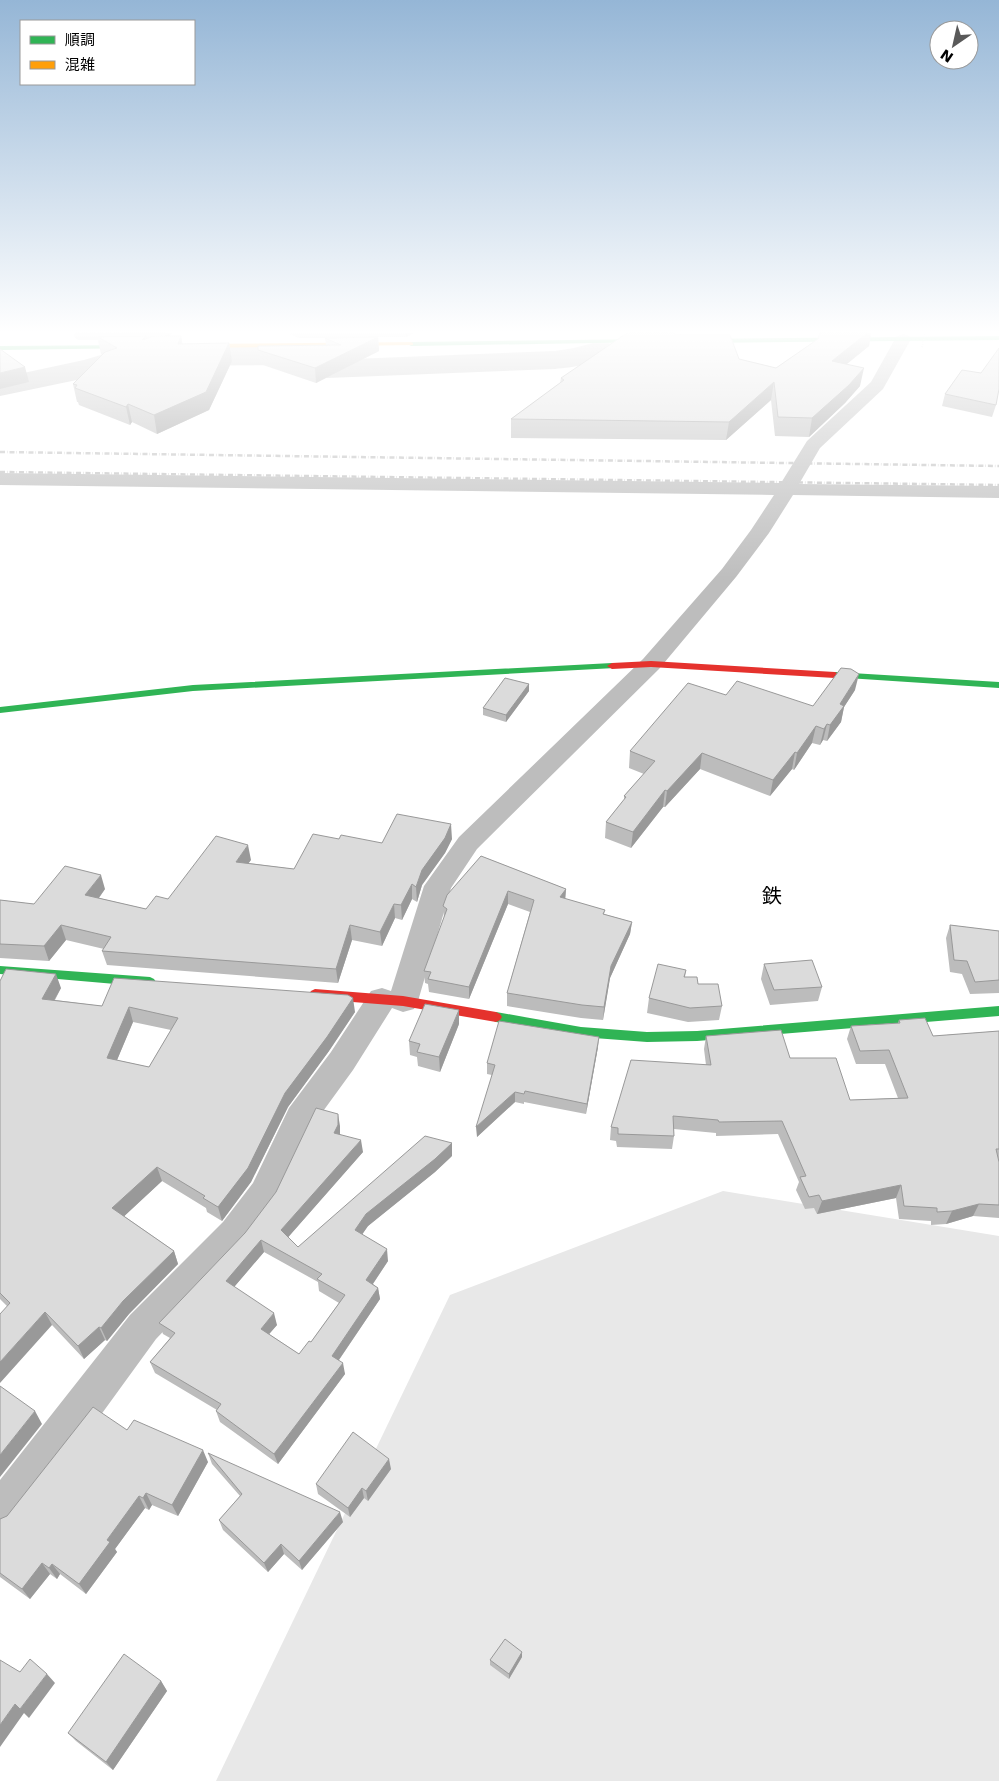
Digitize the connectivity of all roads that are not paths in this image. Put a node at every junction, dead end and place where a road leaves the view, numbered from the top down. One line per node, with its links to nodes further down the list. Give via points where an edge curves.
1 (844, 416): 3 (street, via 813,445)
2 (0, 479): 3 (street)
3 (786, 490): 4 (street); 5 (street, via 729,573)
4 (999, 492)
5 (651, 664): 6 (main road); 7 (main road, via 193,688); 11 (street, via 468,843 438,886)
6 (999, 685)
7 (0, 710)
8 (0, 970): 9 (main road)
9 (166, 983)
10 (304, 994): 11 (main road)
11 (393, 1000): 12 (main road, via 581,1032 647,1037 697,1036); 13 (street, via 300,1117 265,1193 235,1233 143,1327)
12 (999, 1010)
13 (0, 1512)

